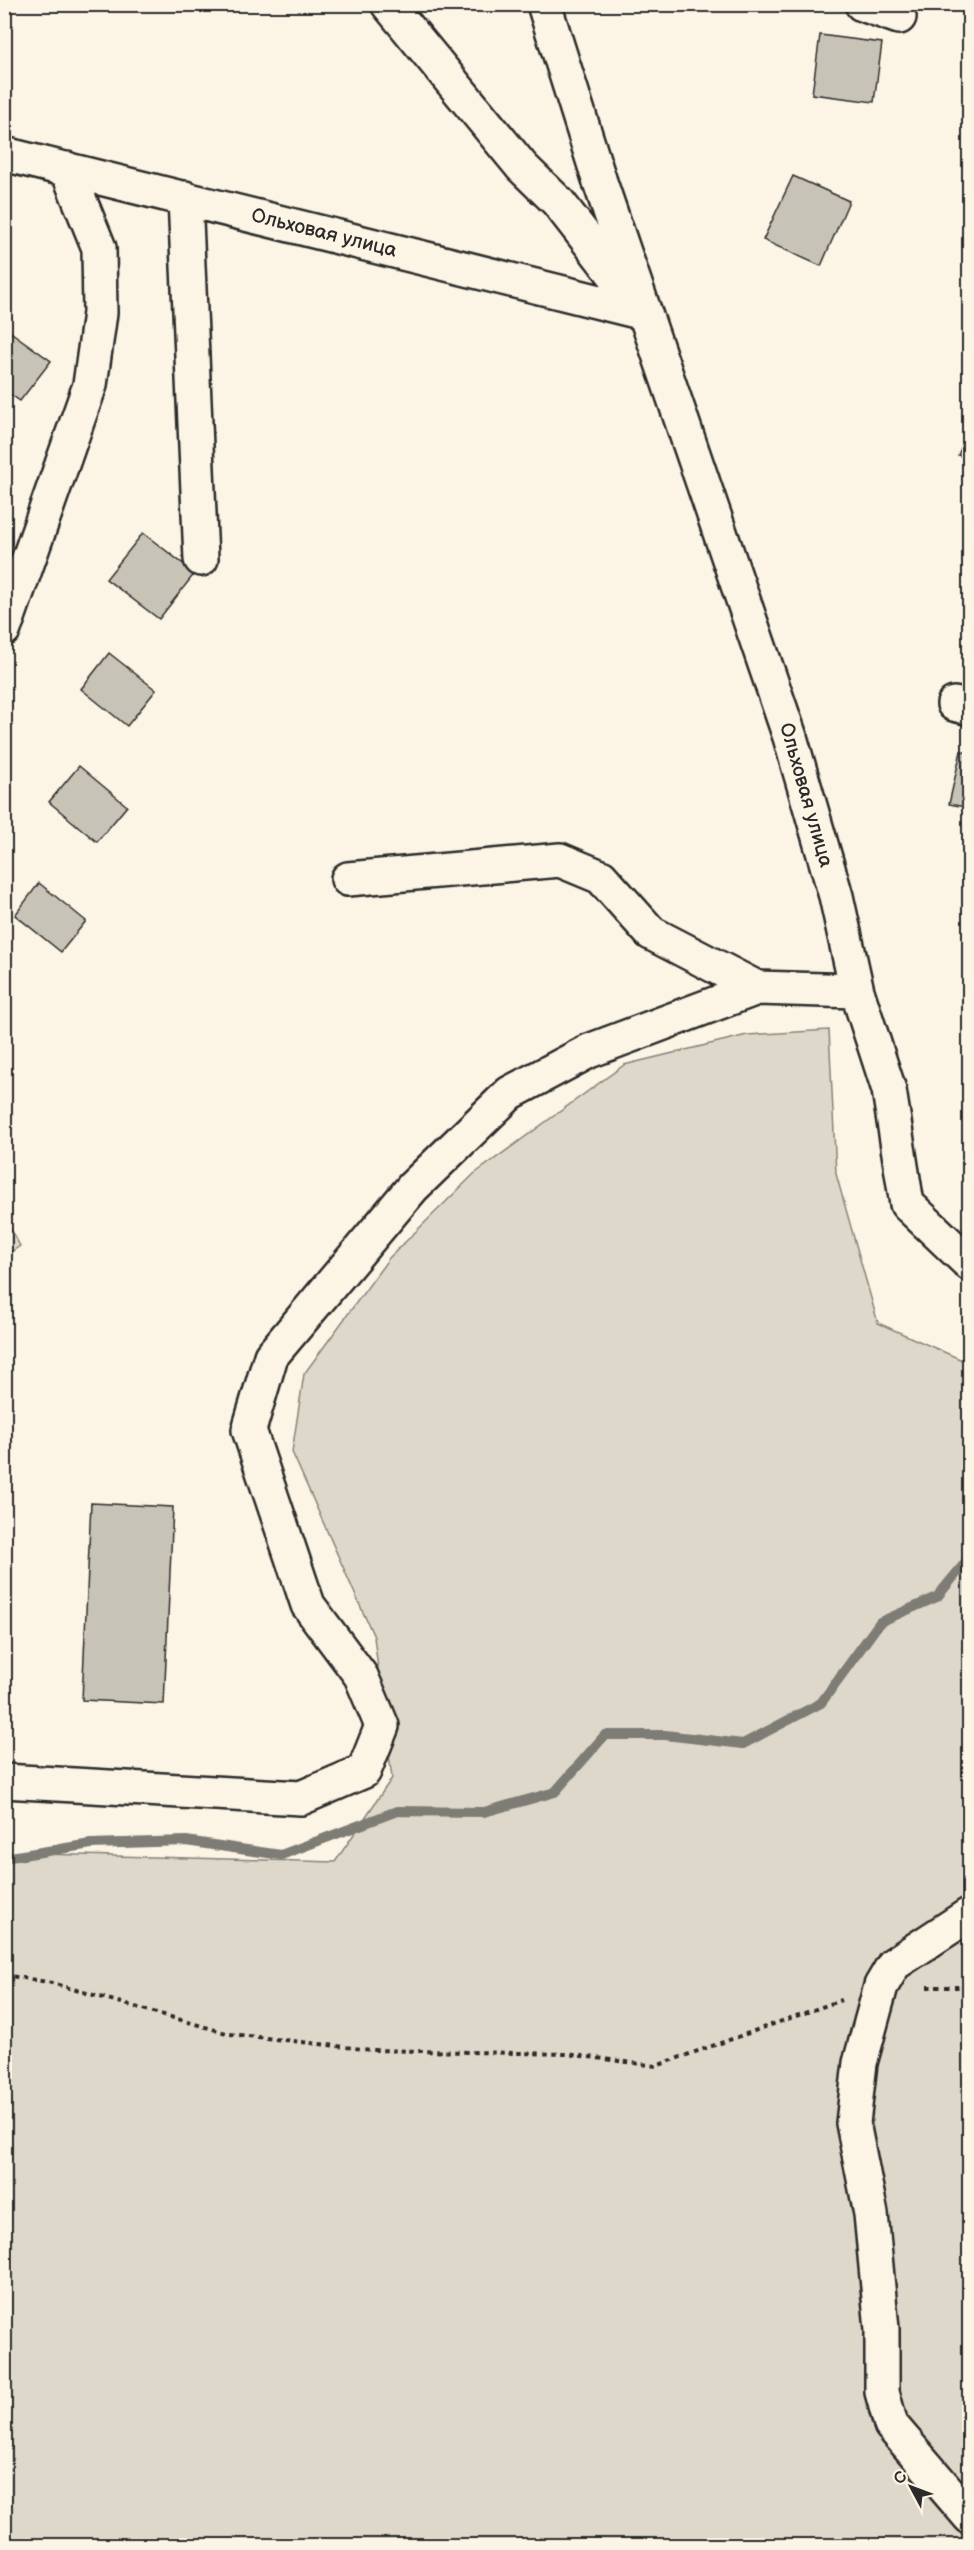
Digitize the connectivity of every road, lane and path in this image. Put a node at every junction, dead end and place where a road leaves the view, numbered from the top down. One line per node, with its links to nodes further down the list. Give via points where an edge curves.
1 (388, 4): 8 (street, via 522,167 558,202)
2 (544, 4): 8 (street, Ольховая улица)
3 (862, 4): 4 (street)
4 (899, 17)
5 (4, 154): 6 (street, Ольховая улица)
6 (67, 169): 7 (street, Ольховая улица); 10 (street, via 99,248 100,313 90,385)
7 (185, 198): 8 (street, Ольховая улица); 9 (street)
8 (644, 313): 13 (street, Ольховая улица, via 790,737 836,896)
9 (201, 559)
10 (4, 628)
11 (348, 879): 12 (street, via 560,860 600,877 651,933)
12 (757, 988): 13 (street); 15 (street, via 589,1051 510,1093 413,1187 271,1356 249,1430 308,1605 361,1676 382,1726 364,1771 301,1798)
13 (857, 991): 14 (street, Ольховая улица, via 889,1090 907,1204)
14 (969, 1264)
15 (4, 1781)
16 (969, 1914): 18 (street, via 894,1964)
17 (4, 1974): 18 (path, via 48,1982 231,2034 372,2050 567,2054 656,2066)
18 (881, 1986): 19 (path); 20 (street, via 860,2063 854,2123 871,2214 882,2329 882,2392 891,2425)
19 (969, 1987)
20 (969, 2517)

